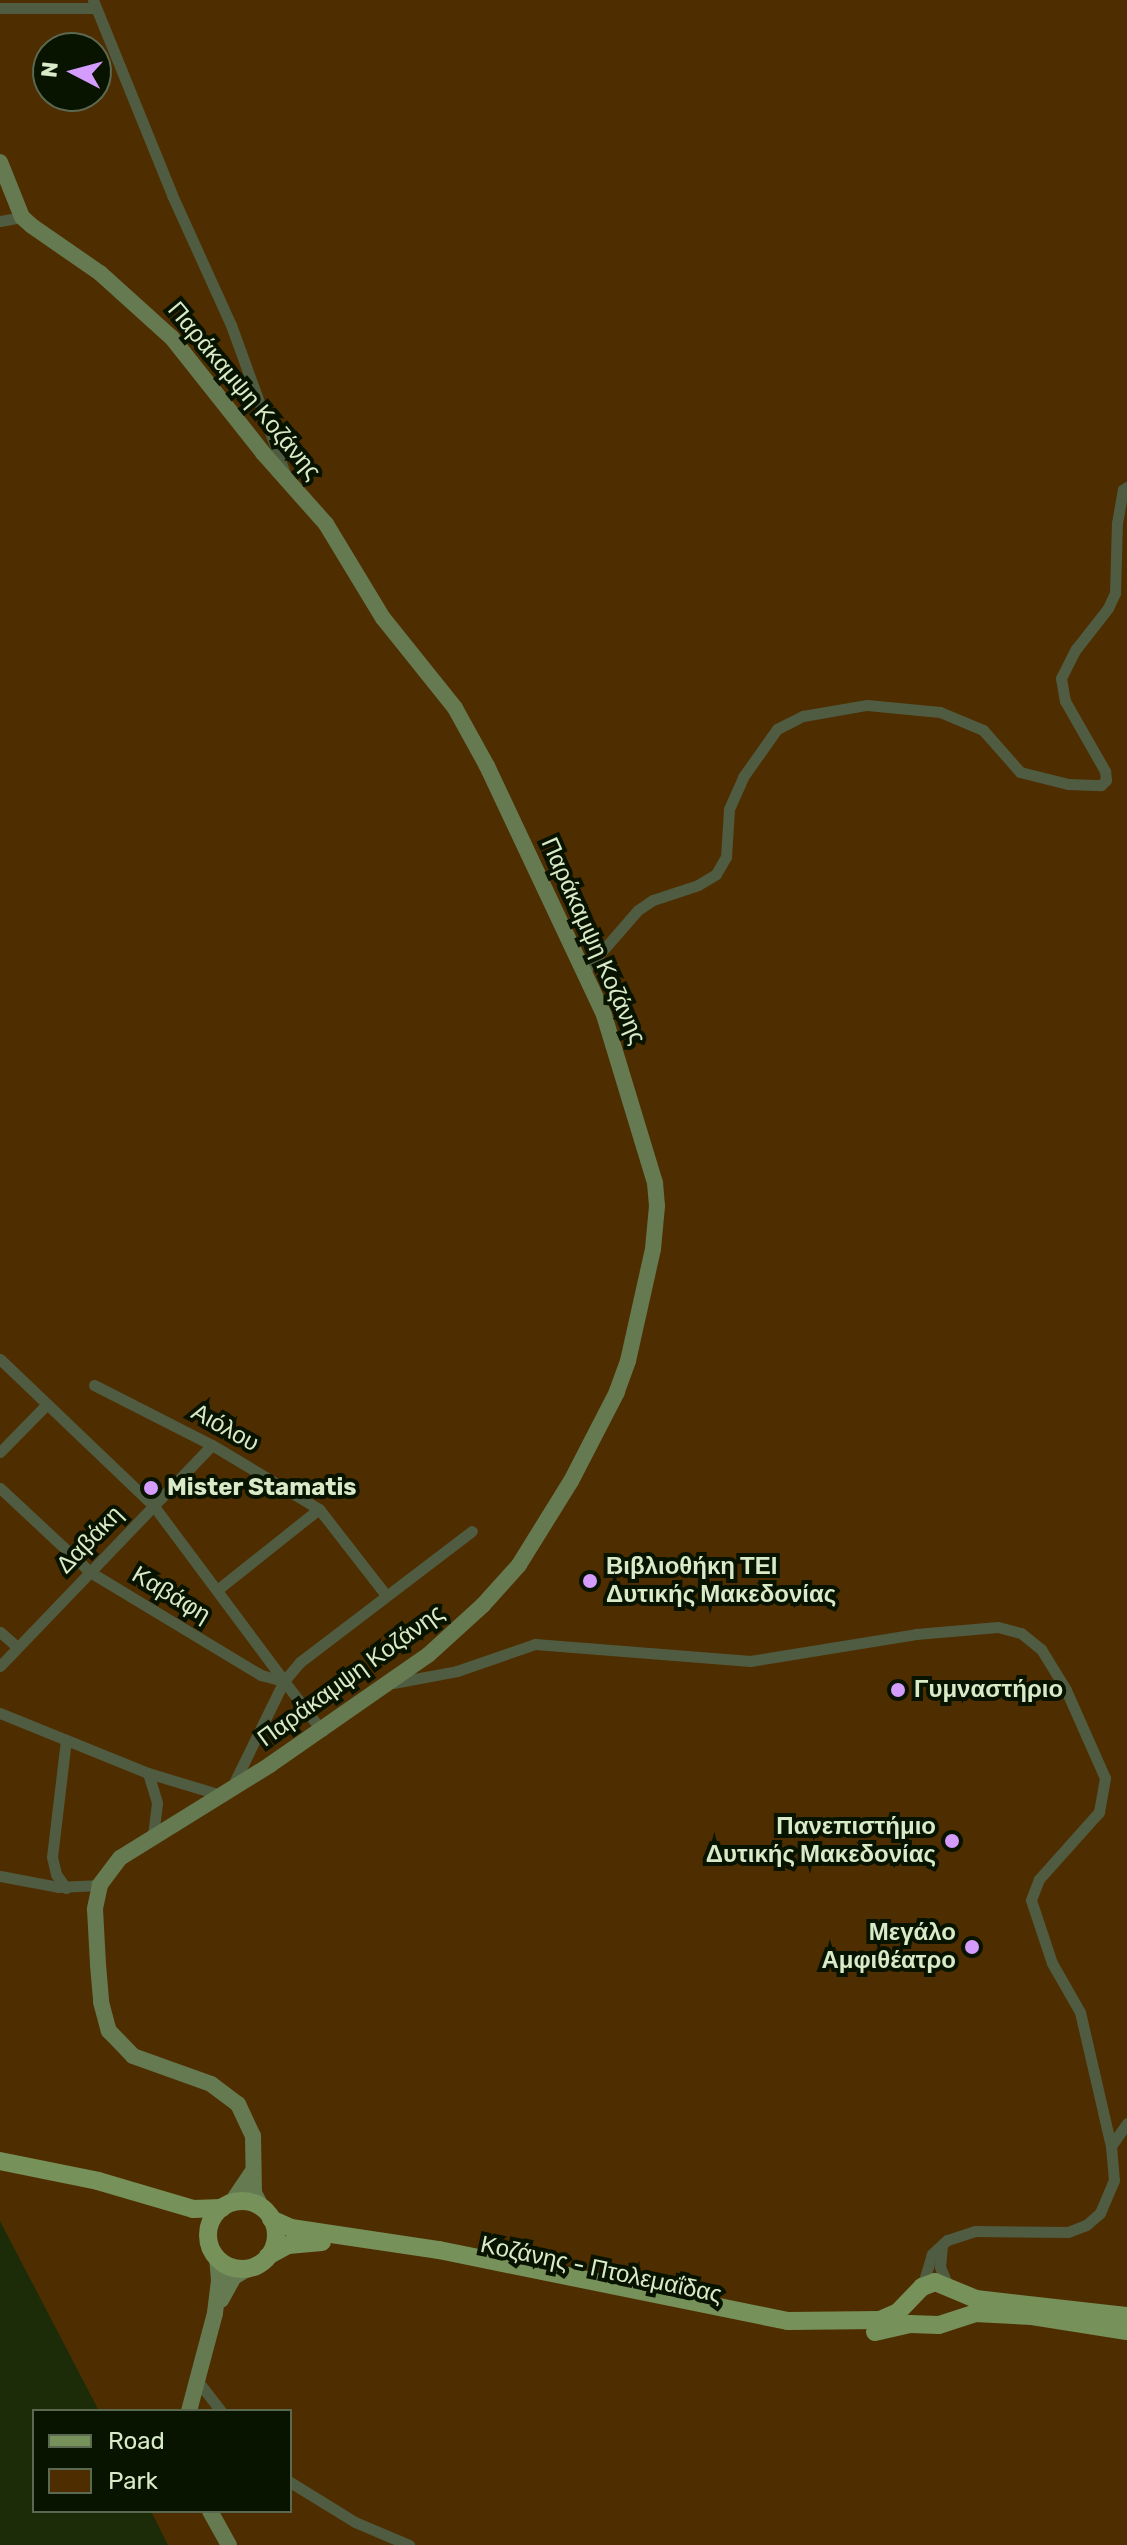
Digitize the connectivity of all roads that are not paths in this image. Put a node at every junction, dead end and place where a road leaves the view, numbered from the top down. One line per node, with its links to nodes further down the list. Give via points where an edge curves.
1 (93, 4): 2 (street); 6 (street, via 231,325)
2 (0, 8)
3 (0, 162): 4 (main road, Παράκαμψη Κοζάνης)
4 (22, 217): 5 (street); 6 (main road, Παράκαμψη Κοζάνης, via 100,273 172,338)
5 (0, 221)
6 (287, 479): 8 (main road, Παράκαμψη Κοζάνης, via 326,524 383,618 455,708)
7 (1127, 487): 8 (street, via 1117,523 1115,593 1061,678 1065,701 1106,780 1093,787 1028,776 983,730 940,712 867,705 803,716 777,729 743,777 729,809 726,857 716,874 638,910)
8 (583, 973): 25 (main road, Παράκαμψη Κοζάνης, via 626,1077 655,1183 655,1240 628,1361 599,1430 519,1565 460,1627)
9 (0, 1359): 11 (street)
10 (94, 1385): 12 (street, Αιόλου)
11 (46, 1405): 13 (street); 15 (street)
12 (212, 1445): 15 (street, Δαβάκη); 16 (street, Αιόλου)
13 (0, 1452)
14 (0, 1488): 18 (street, Καβάφη)
15 (153, 1505): 18 (street, Δαβάκη); 19 (street)
16 (319, 1509): 19 (street); 20 (street, Αιόλου)
17 (472, 1531): 20 (street)
18 (90, 1572): 22 (street, Δαβάκη); 24 (street, Καβάφη, via 261,1675)
19 (217, 1590): 24 (street)
20 (386, 1595): 24 (street, via 300,1662)
21 (0, 1632): 22 (street)
22 (17, 1647): 23 (street, Δαβάκη)
23 (0, 1666)
24 (284, 1681): 27 (street); 30 (street)
25 (390, 1683): 27 (main road, Παράκαμψη Κοζάνης); 36 (street, via 457,1671 535,1644 750,1661 916,1634 998,1627 1021,1633 1041,1649 1066,1690 1105,1778 1099,1812 1039,1879 1031,1900 1052,1963 1080,2012)
26 (0, 1713): 28 (street)
27 (322, 1731): 30 (main road, Παράκαμψη Κοζάνης)
28 (66, 1740): 29 (street); 34 (street, via 52,1857)
29 (148, 1773): 30 (street); 31 (street, via 157,1803)
30 (226, 1794): 31 (main road, Παράκαμψη Κοζάνης)
31 (153, 1837): 33 (main road, Παράκαμψη Κοζάνης, via 120,1858)
32 (0, 1876): 34 (street)
33 (100, 1885): 34 (street); 38 (main road, via 95,1909 98,1965 109,2031 133,2056 211,2084 238,2104 253,2136)
34 (66, 1888)
35 (1127, 2123): 36 (street)
36 (1111, 2146): 42 (street, via 1111,2192 1086,2225 1059,2233 975,2231)
37 (0, 2161): 39 (main road)
38 (252, 2172): 40 (main road); 41 (main road, via 254,2193)
39 (61, 2176): 40 (main road, via 98,2181 193,2209); 43 (main road, via 175,2212 194,2223)
40 (227, 2205): 41 (main road, via 248,2202); 43 (main road, via 210,2223)
41 (267, 2213): 44 (main road, via 275,2238); 47 (main road, Κοζάνης - Πτολεμαΐδας, via 291,2228 492,2260 788,2321 880,2320 904,2308)
42 (942, 2245): 46 (street, via 940,2267); 47 (street, via 932,2254)
43 (213, 2250): 45 (main road, via 231,2267); 48 (main road, via 219,2280)
44 (268, 2256): 45 (main road); 51 (main road, Κοζάνης - Πτολεμαΐδας, via 298,2242 353,2246 778,2331 859,2334)
45 (249, 2268): 48 (main road, via 234,2277)
46 (950, 2288): 47 (main road, via 935,2282); 49 (main road, via 976,2299); 50 (main road, via 957,2306)
47 (919, 2291): 51 (main road, via 916,2312)
48 (215, 2313): 53 (main road)
49 (1127, 2316)
50 (950, 2320): 51 (main road); 52 (main road, via 975,2313 1015,2315)
51 (927, 2324)
52 (1127, 2331)
53 (195, 2379): 54 (main road); 55 (street)
54 (189, 2409)
55 (219, 2409)
56 (292, 2483): 59 (street, via 355,2522)
57 (211, 2513): 58 (main road)
58 (229, 2545)
59 (409, 2545)

